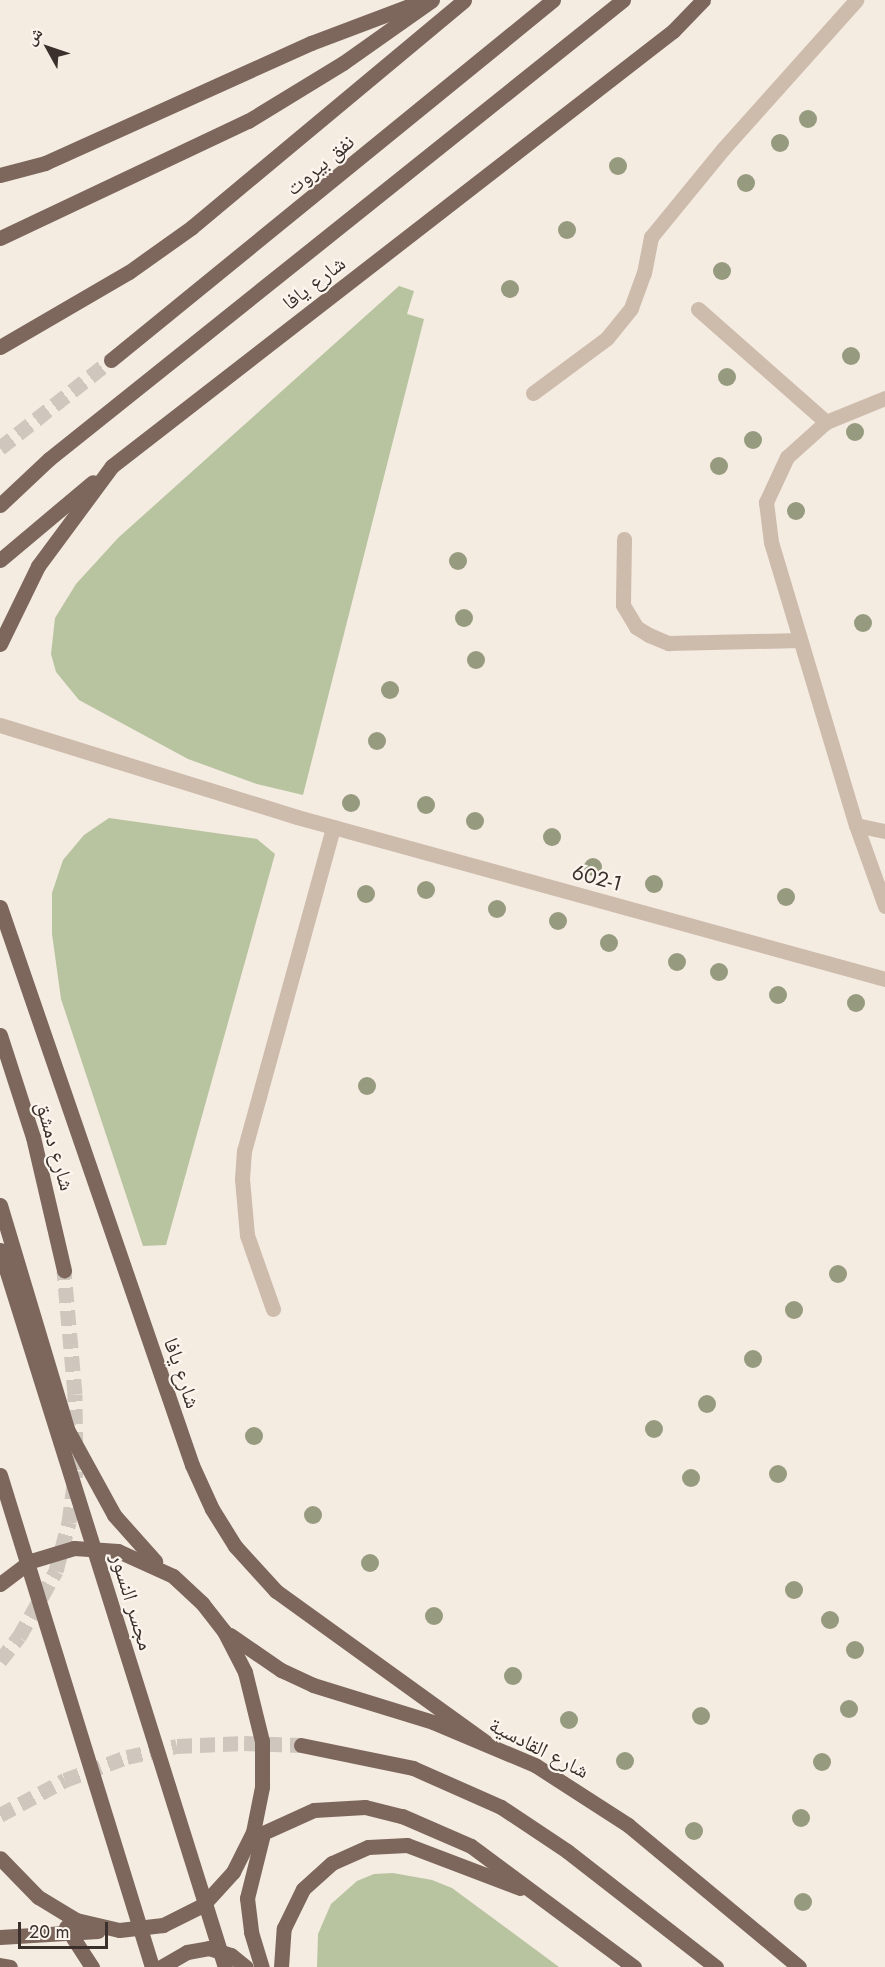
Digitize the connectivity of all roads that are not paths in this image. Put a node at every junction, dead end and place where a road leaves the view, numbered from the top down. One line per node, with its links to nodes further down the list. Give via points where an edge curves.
1 (425, 0): 8 (main road, via 311,43 45,163)
2 (432, 0): 9 (main road, via 343,63 248,121)
3 (464, 0): 11 (main road, via 192,227 129,272)
4 (553, 0): 12 (main road, نفق بيروت)
5 (624, 0): 17 (main road, via 49,459)
6 (704, 0): 16 (main road, شارع يافا, via 673,31)
7 (856, 0): 13 (lane, via 723,149 651,237 645,273 631,308 607,338)
8 (0, 175)
9 (0, 238)
10 (698, 309): 15 (lane)
11 (0, 346)
12 (111, 360)
13 (533, 393)
14 (885, 398): 15 (lane)
15 (826, 422): 20 (lane, via 787,457 765,502 771,542)
16 (112, 466): 19 (main road); 21 (main road, شارع يافا, via 38,566 11,614)
17 (0, 505)
18 (624, 539): 20 (lane, via 622,605 636,627 649,635 668,643)
19 (0, 560)
20 (800, 640): 23 (lane)
21 (0, 644)
22 (0, 725): 24 (lane, 602-1)
23 (856, 825): 25 (lane); 26 (lane)
24 (333, 827): 28 (lane, 602-1); 33 (lane, via 244,1151 247,1235)
25 (885, 831)
26 (885, 906)
27 (0, 907): 40 (main road, شارع يافا, via 192,1465 212,1509 235,1546 276,1591)
28 (885, 980)
29 (0, 1035): 32 (main road, شارع دمشق, via 33,1137)
30 (0, 1205): 36 (main road, via 67,1429 114,1515)
31 (0, 1250): 56 (main road, مجسر النسور, bridge)
32 (64, 1270)
33 (273, 1309)
34 (0, 1475): 54 (main road, bridge)
35 (31, 1561): 36 (main road, via 74,1548 96,1548 140,1558); 37 (main road); 38 (main road)
36 (173, 1576): 39 (main road)
37 (0, 1578)
38 (0, 1584)
39 (224, 1630): 40 (main road, شارع القادسية, via 281,1670 313,1685); 42 (main road, via 253,1694 262,1741)
40 (485, 1742): 62 (main road, شارع القادسية, via 535,1766 628,1825)
41 (301, 1745): 61 (main road, via 413,1768 501,1807 567,1851)
42 (262, 1787): 43 (main road); 44 (main road)
43 (263, 1833): 44 (main road); 46 (main road, via 314,1810 365,1807 402,1816 471,1846); 58 (main road, via 247,1898 251,1932)
44 (245, 1852): 48 (main road, via 220,1890 184,1916 163,1925)
45 (0, 1858): 47 (main road)
46 (533, 1894): 59 (main road, via 407,1845 368,1847 332,1863 303,1889 284,1928); 60 (main road)
47 (38, 1897): 48 (main road, via 76,1920); 49 (main road)
48 (119, 1930): 49 (main road)
49 (70, 1932): 50 (main road); 53 (main road)
50 (0, 1937)
51 (0, 1965): 52 (main road)
52 (10, 1967)
53 (92, 1967)
54 (152, 1967)
55 (160, 1967): 57 (main road, via 187,1952 209,1948 231,1955)
56 (225, 1967)
57 (246, 1967)
58 (262, 1967)
59 (280, 1967)
60 (634, 1967)
61 (716, 1967)
62 (799, 1967)

